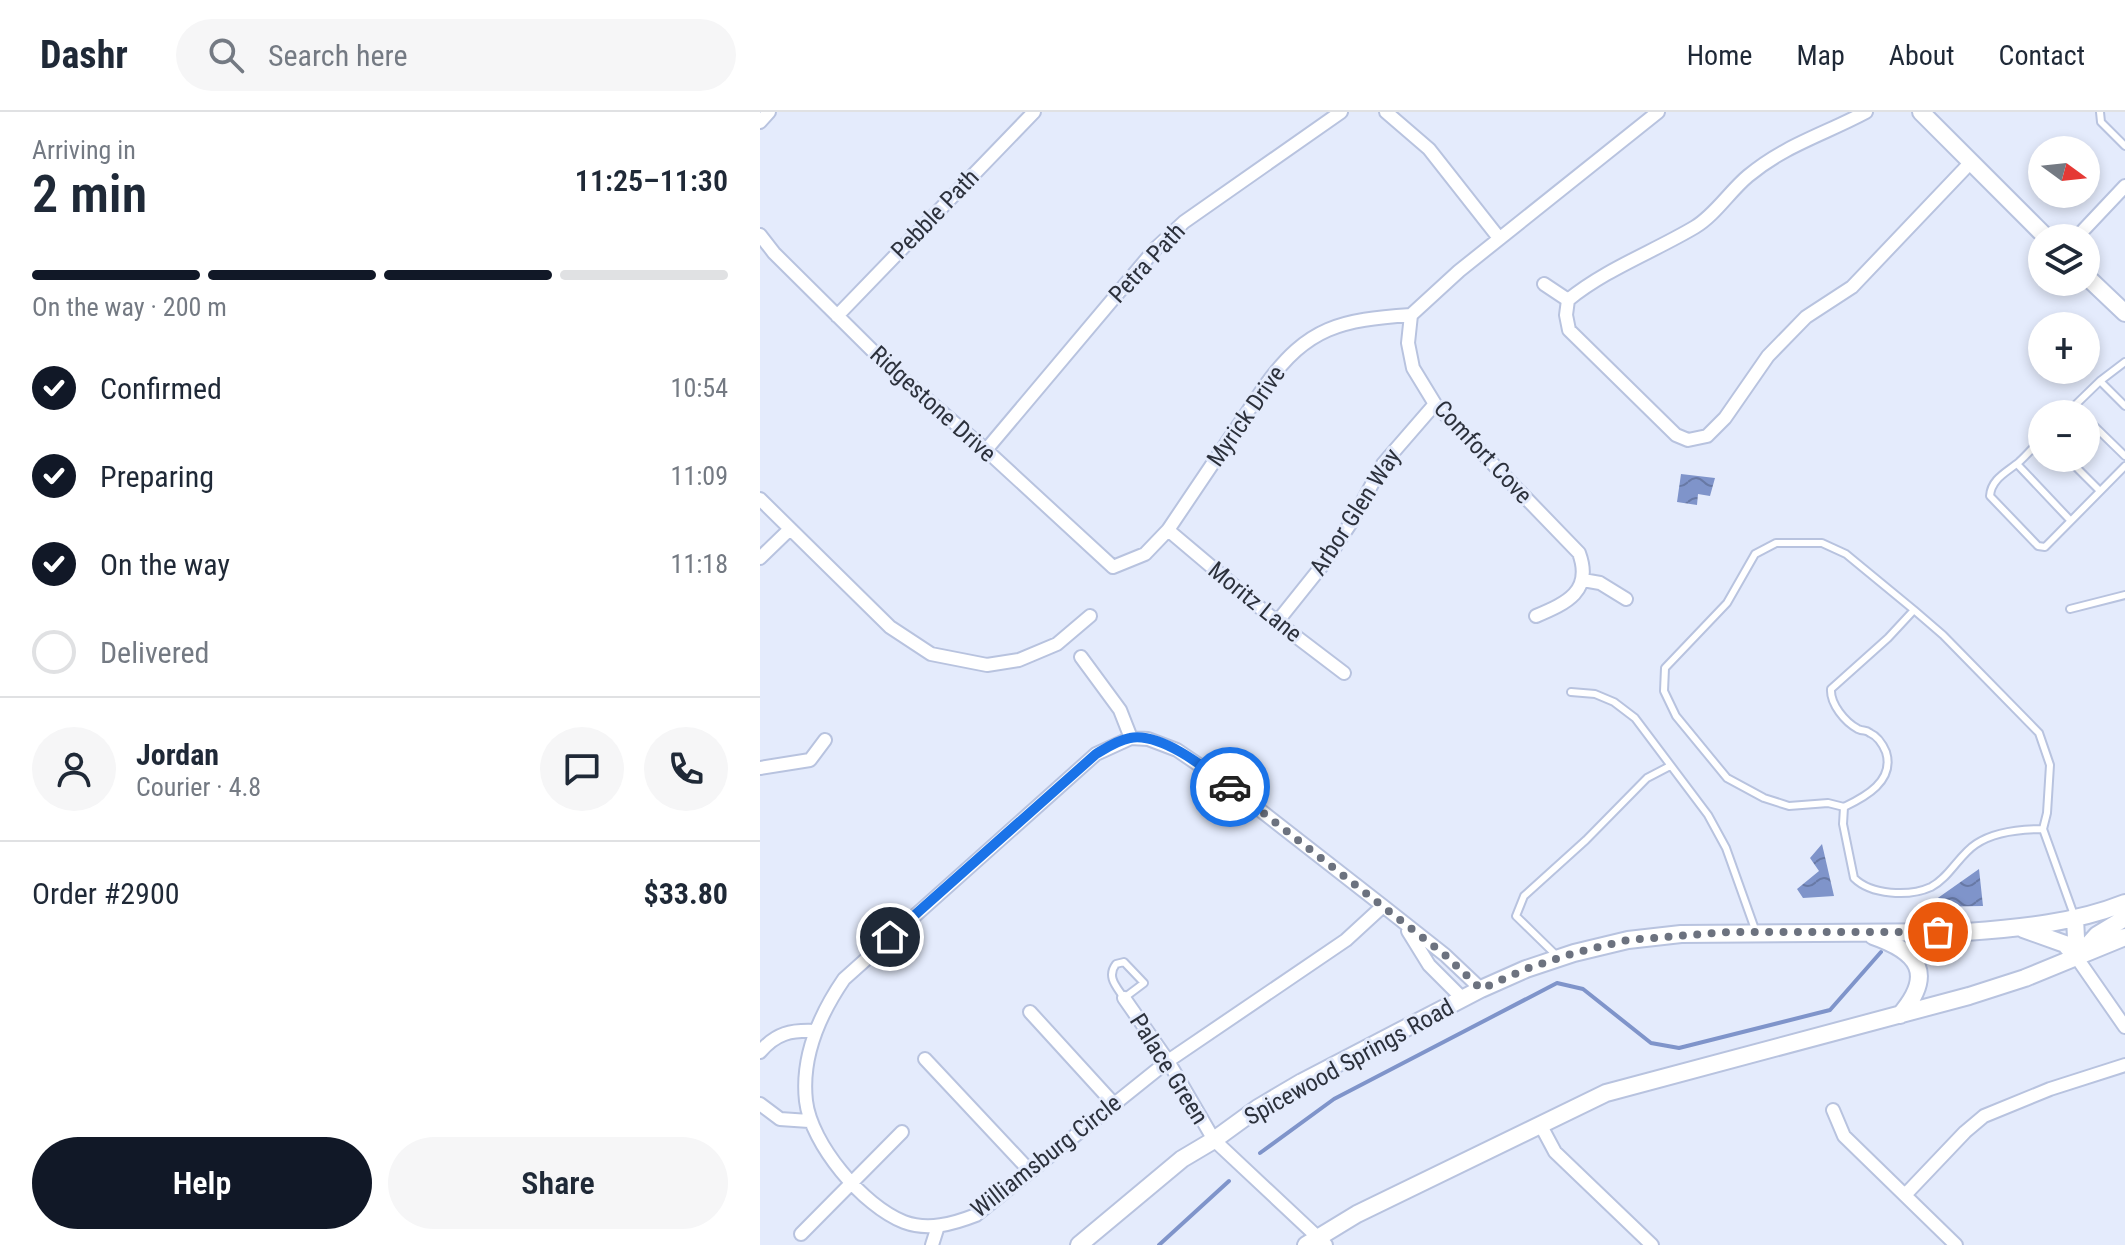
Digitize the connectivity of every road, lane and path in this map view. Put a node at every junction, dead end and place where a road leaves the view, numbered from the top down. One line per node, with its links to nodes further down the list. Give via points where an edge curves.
1 (769, 112): 9 (street)
2 (1034, 112): 22 (street, Pebble Path)
3 (1341, 112): 30 (street, Petra Path, via 1184,222 1156,248)
4 (1386, 112): 16 (street, via 1429,149)
5 (1866, 112): 19 (street, via 1775,156 1699,224 1634,257)
6 (1921, 112): 11 (main road)
7 (2100, 112): 10 (lane, via 2101,122)
8 (1648, 115): 16 (street)
9 (760, 122)
10 (2125, 146)
11 (1971, 162): 13 (main road); 19 (street, via 1852,287 1806,317 1768,356 1707,436 1688,440 1676,435 1569,330)
12 (2125, 186): 14 (street)
13 (2033, 224)
14 (2089, 224)
15 (760, 235): 22 (street, Ridgestone Drive)
16 (1499, 238): 21 (street)
17 (1544, 284): 19 (street)
18 (2100, 289): 20 (main road)
19 (1568, 300)
20 (2125, 313)
21 (1411, 315): 27 (street, Comfort Cove, via 1408,343 1413,368); 40 (street, Myrick Drive, via 1342,323 1320,332 1282,362)
22 (837, 316): 30 (street, Ridgestone Drive)
23 (2125, 362): 24 (lane)
24 (2100, 381): 28 (lane)
25 (2097, 384): 26 (lane)
26 (2080, 400)
27 (1435, 404): 43 (street, Comfort Cove, via 1579,553); 50 (street, Arbor Glen Way, via 1383,464 1332,551)
28 (2125, 406)
29 (2100, 432): 32 (lane)
30 (986, 450): 42 (street, Ridgestone Drive)
31 (2028, 453): 33 (lane)
32 (2125, 456)
33 (2017, 464): 38 (lane); 38 (lane, via 1993,484 1990,496 2032,542 2045,547)
34 (2125, 466): 36 (lane)
35 (2081, 472): 36 (lane)
36 (2100, 491): 38 (lane)
37 (760, 499): 39 (street)
38 (2070, 520)
39 (790, 529): 41 (street); 48 (street, via 890,627 931,654 987,665 1019,660 1057,644)
40 (1168, 530): 42 (street, Myrick Drive, via 1145,554); 50 (street, Moritz Lane)
41 (760, 558)
42 (1113, 567)
43 (1583, 580): 45 (street, via 1600,583); 49 (street, via 1561,606)
44 (2125, 595): 46 (lane)
45 (1626, 599)
46 (2070, 609)
47 (1914, 610): 58 (lane, via 1831,689 1839,711 1876,738 1887,760 1877,787); 58 (lane, via 1846,554 1822,543 1776,543 1755,554 1727,603 1665,668 1664,691 1676,716 1727,778 1789,806); 59 (lane, via 2039,733 2050,765)
48 (1090, 616)
49 (1536, 616)
50 (1277, 622): 52 (street, Moritz Lane)
51 (1081, 657): 54 (street, via 1120,710)
52 (1344, 673)
53 (1571, 692): 56 (lane, via 1614,702 1635,718)
54 (1131, 738): 61 (street, via 1177,750); 77 (street, Williamsburg Circle, via 1096,754 844,979)
55 (825, 740): 57 (street, via 810,760)
56 (1670, 766): 66 (lane, via 1726,848); 69 (lane, via 1647,778 1524,896 1516,916)
57 (760, 768)
58 (1844, 807): 59 (lane, via 1854,878 1889,893 1931,887 1977,843 2018,830)
59 (2043, 829): 62 (lane)
60 (2125, 903): 62 (main road, Spicewood Springs Road)
61 (1383, 906): 64 (street); 80 (street, Williamsburg Circle, via 1346,940)
62 (2075, 918): 65 (main road, Spicewood Springs Road); 70 (main road)
63 (2125, 918): 70 (main road, via 2097,935)
64 (1405, 925): 71 (street); 73 (street, via 1429,965)
65 (2020, 927): 67 (main road, Spicewood Springs Road); 70 (main road, via 2065,944)
66 (1756, 932): 67 (main road, Spicewood Springs Road); 69 (main road, Spicewood Springs Road, via 1628,940)
67 (1860, 932): 75 (main road, via 1906,950 1916,965 1915,994)
68 (2125, 937): 70 (main road)
69 (1559, 958): 71 (main road, Spicewood Springs Road)
70 (2077, 958): 75 (main road); 76 (street)
71 (1481, 989): 73 (main road, Spicewood Springs Road)
72 (1124, 998): 72 (lane, via 1144,983 1124,962 1111,970); 80 (street, Palace Green)
73 (1463, 999): 88 (main road, Spicewood Springs Road, via 1302,1082)
74 (1030, 1012): 83 (street)
75 (1900, 1015): 86 (main road, via 1606,1093)
76 (2125, 1027)
77 (815, 1031): 78 (street, via 790,1030); 85 (street, Williamsburg Circle, via 806,1077)
78 (760, 1052)
79 (925, 1059): 89 (street)
80 (1168, 1061): 83 (street, Williamsburg Circle); 88 (street, Palace Green)
81 (2125, 1065): 91 (street, via 1984,1116)
82 (760, 1104): 85 (street, via 780,1119)
83 (1114, 1104): 89 (street, Williamsburg Circle)
84 (1833, 1110): 91 (street, via 1844,1136)
85 (809, 1121): 90 (street, Williamsburg Circle, via 818,1141)
86 (1540, 1124): 94 (main road, via 1357,1214); 97 (street, via 1555,1152)
87 (902, 1132): 90 (street)
88 (1214, 1140): 94 (street, Palace Green); 96 (main road, Spicewood Springs Road, via 1160,1176)
89 (1030, 1171): 92 (street, Williamsburg Circle, via 976,1215)
90 (852, 1182): 92 (street, Williamsburg Circle, via 903,1221); 93 (street)
91 (1905, 1195): 98 (street)
92 (938, 1226): 95 (street)
93 (801, 1234)
94 (1317, 1242)
95 (932, 1245)
96 (1079, 1245)
97 (1652, 1245)
98 (1956, 1245)

